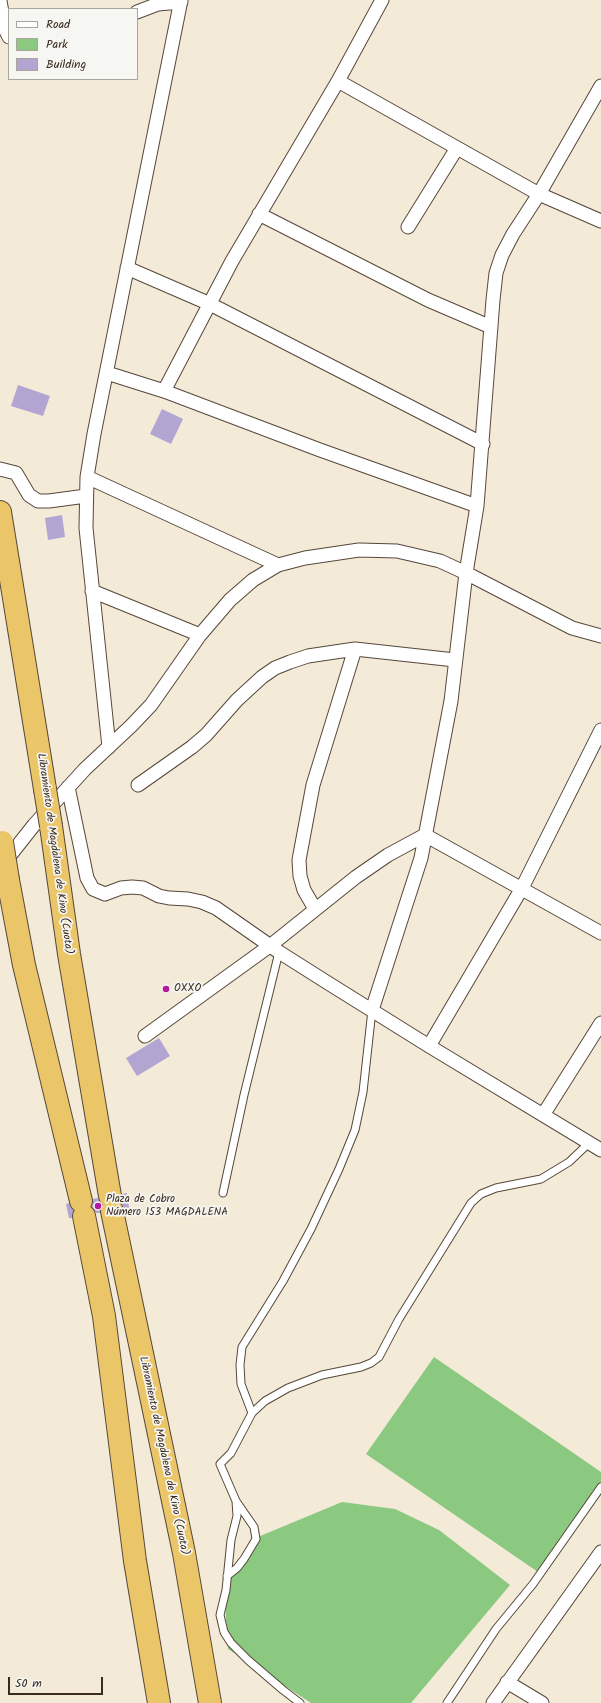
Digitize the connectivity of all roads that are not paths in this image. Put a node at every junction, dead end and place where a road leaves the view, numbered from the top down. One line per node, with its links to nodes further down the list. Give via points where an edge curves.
1 (382, 0): 6 (street)
2 (0, 1): 5 (street, via 4,29)
3 (181, 1): 4 (street, via 158,4); 13 (street)
4 (138, 12)
5 (8, 35)
6 (338, 81): 8 (street); 10 (street)
7 (601, 86): 9 (street)
8 (457, 148): 9 (street); 12 (street)
9 (539, 194): 11 (street); 15 (street, via 502,255 496,273)
10 (259, 214): 14 (street); 15 (street, via 421,297)
11 (601, 221)
12 (408, 227)
13 (127, 268): 14 (street); 16 (street)
14 (210, 304): 17 (street); 18 (street)
15 (491, 328): 18 (street)
16 (107, 373): 17 (street); 20 (street)
17 (164, 391): 22 (street)
18 (483, 444): 22 (street)
19 (0, 469): 21 (street, via 16,473 29,495 38,501)
20 (87, 477): 21 (street); 24 (street)
21 (86, 496): 26 (street, via 86,528)
22 (477, 506): 25 (street)
23 (0, 512): 58 (highway, Libramiento de Magdalena de Kino (Cuota), bridge, via 111,1203 184,1553)
24 (278, 565): 25 (street, via 359,550 397,551 440,561); 27 (street, via 253,580 230,600)
25 (466, 573): 28 (street, via 572,628); 30 (street)
26 (92, 591): 27 (street); 32 (street)
27 (200, 635): 32 (street, via 152,704)
28 (601, 636)
29 (355, 649): 30 (street); 33 (street, via 308,656 276,668 237,700 197,743); 39 (street, via 313,785 299,860 304,890)
30 (455, 660): 35 (street, via 451,701)
31 (601, 730): 38 (street)
32 (109, 747): 34 (street)
33 (138, 785)
34 (68, 788): 37 (street, via 34,826); 41 (street, via 88,878 93,889 105,894 127,887 143,888 159,896 202,902 216,908)
35 (425, 835): 38 (street); 39 (street, via 375,864); 42 (street, via 421,858)
36 (1, 836): 37 (highway, bridge)
37 (4, 874): 57 (highway, via 83,1208 104,1316 132,1539)
38 (522, 888): 40 (street); 45 (street)
39 (315, 909): 41 (street)
40 (601, 933)
41 (275, 949): 42 (street); 44 (street); 49 (lane)
42 (372, 1010): 45 (street); 50 (lane, via 363,1092 355,1130 311,1229 283,1281 242,1347 241,1384)
43 (601, 1023): 46 (street)
44 (146, 1036)
45 (429, 1046): 46 (street)
46 (543, 1115): 47 (street)
47 (589, 1143): 48 (street); 50 (lane, via 569,1162 542,1179 496,1188 481,1194 471,1203 399,1319 379,1357 361,1367 322,1375 288,1388 265,1400)
48 (601, 1150)
49 (223, 1194)
50 (252, 1412): 52 (lane, via 231,1453 220,1464)
51 (601, 1487): 60 (lane, via 533,1584 496,1628)
52 (236, 1501): 55 (lane, via 237,1516); 55 (lane, via 252,1523 256,1539 237,1568)
53 (601, 1552): 54 (street)
54 (597, 1568): 56 (street)
55 (227, 1576): 59 (lane, via 220,1615 230,1643)
56 (507, 1682): 61 (street); 62 (street)
57 (159, 1703)
58 (210, 1703)
59 (300, 1703)
60 (447, 1703)
61 (493, 1703)
62 (542, 1703)

